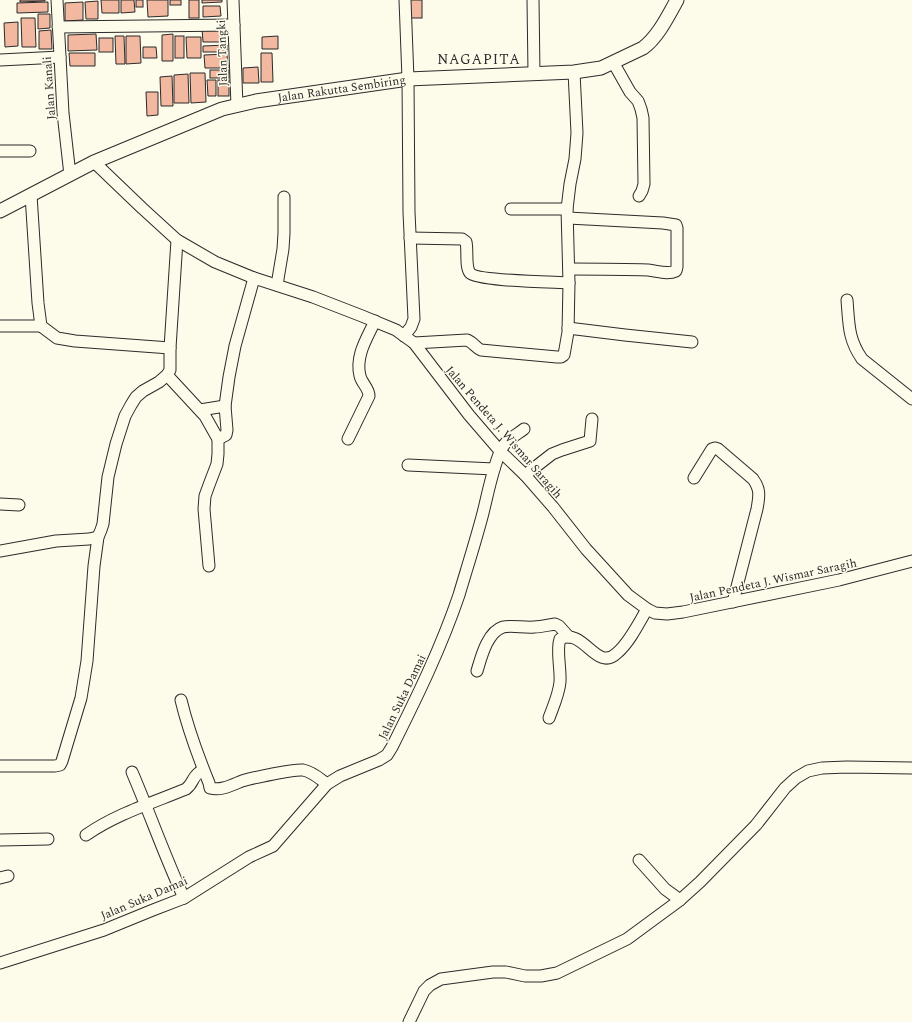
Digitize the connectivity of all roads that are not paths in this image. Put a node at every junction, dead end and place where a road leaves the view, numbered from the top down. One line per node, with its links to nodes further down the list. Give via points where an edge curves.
1 (57, 0): 7 (street, Jalan Kanali)
2 (233, 0): 6 (street, Jalan Tangki)
3 (405, 0): 13 (street)
4 (533, 0): 12 (street)
5 (678, 0): 10 (main road, Jalan Rakutta Sembiring, via 650,44)
6 (234, 25): 7 (street); 14 (street, Jalan Tangki)
7 (58, 27): 8 (street, Jalan Kanali)
8 (60, 57): 9 (street); 18 (street, Jalan Kanali)
9 (0, 60)
10 (613, 62): 11 (main road, Jalan Rakutta Sembiring, via 601,68); 20 (street, via 642,109 644,184)
11 (574, 72): 12 (main road, Jalan Rakutta Sembiring); 24 (street, via 576,139)
12 (534, 73): 13 (main road, Jalan Rakutta Sembiring)
13 (408, 79): 14 (main road, Jalan Rakutta Sembiring); 25 (street)
14 (237, 106): 17 (main road, Jalan Rakutta Sembiring, via 222,109)
15 (0, 151): 16 (street)
16 (30, 151)
17 (94, 162): 18 (main road, Jalan Rakutta Sembiring); 26 (street, Jalan Pendeta J. Wismar Saragih)
18 (70, 175): 19 (main road, Jalan Rakutta Sembiring)
19 (31, 195): 23 (main road, Jalan Rakutta Sembiring); 34 (street)
20 (639, 196)
21 (284, 197): 30 (street, via 283,249)
22 (511, 209): 24 (street)
23 (0, 211)
24 (568, 214): 27 (street); 27 (street, via 663,223 676,225 677,228 676,271 664,273 649,270)
25 (410, 238): 29 (street, via 462,239 466,242 468,268 474,275); 36 (street, via 414,319)
26 (177, 240): 28 (street, Jalan Pendeta J. Wismar Saragih, via 215,262); 39 (street)
27 (569, 269): 29 (street)
28 (254, 278): 30 (street, Jalan Pendeta J. Wismar Saragih); 42 (street, via 235,346)
29 (569, 283): 35 (street)
30 (277, 286): 32 (street, Jalan Pendeta J. Wismar Saragih)
31 (847, 300): 41 (street, via 850,334 856,351 862,359)
32 (375, 321): 36 (street, Jalan Pendeta J. Wismar Saragih); 47 (street, via 361,349 360,361 359,374 369,396)
33 (0, 326): 34 (street)
34 (41, 326): 39 (street, via 57,338)
35 (568, 328): 37 (street); 38 (street, via 564,355 561,357 481,350 467,340)
36 (404, 336): 38 (street, Jalan Pendeta J. Wismar Saragih)
37 (692, 342)
38 (414, 343): 48 (street, Jalan Pendeta J. Wismar Saragih)
39 (170, 348): 40 (street, via 170,370)
40 (167, 375): 43 (street); 55 (street, via 136,397 125,416 108,477 103,524)
41 (912, 399)
42 (225, 406): 43 (street); 46 (street, via 226,435)
43 (200, 410): 46 (street)
44 (592, 419): 51 (street, via 590,441 552,454)
45 (524, 429): 48 (street, via 510,439)
46 (218, 439): 58 (street, via 218,464 205,496 204,509)
47 (348, 439)
48 (500, 451): 50 (street, Jalan Suka Damai); 51 (street, Jalan Pendeta J. Wismar Saragih)
49 (408, 465): 50 (street)
50 (494, 469): 69 (street, Jalan Suka Damai, via 459,594 445,633 431,668 392,747 387,755 379,760)
51 (524, 475): 60 (street, Jalan Pendeta J. Wismar Saragih, via 628,595)
52 (694, 478): 59 (street, via 715,448 758,485 757,509)
53 (0, 504): 54 (street)
54 (19, 505)
55 (98, 537): 56 (street); 65 (street, via 87,661 81,698 62,762 55,766)
56 (0, 551)
57 (912, 561): 59 (street, Jalan Pendeta J. Wismar Saragih, via 839,580)
58 (209, 566)
59 (733, 602): 60 (street, Jalan Pendeta J. Wismar Saragih, via 667,614 654,613)
60 (647, 609): 61 (street, via 624,646 610,658 604,659 576,638)
61 (569, 637): 62 (street, via 556,624 503,628 497,631 486,645); 64 (street, via 560,638 558,644 560,682)
62 (477, 672)
63 (181, 700): 67 (street)
64 (549, 718)
65 (0, 766)
66 (912, 768): 76 (street, via 822,768 796,778 784,788 752,830)
67 (203, 770): 69 (street, via 210,788 214,789 246,780 303,770 314,774); 70 (street, via 195,775 186,789)
68 (132, 772): 70 (street)
69 (327, 784): 75 (street, Jalan Suka Damai, via 273,846 249,857)
70 (146, 805): 71 (street); 75 (street)
71 (86, 835)
72 (48, 839): 73 (street)
73 (0, 840)
74 (640, 860): 76 (street, via 665,889)
75 (184, 898): 77 (street, Jalan Suka Damai, via 104,930)
76 (680, 900): 78 (street, via 627,939 557,973 525,976 493,972 441,979 424,991)
77 (0, 963)
78 (409, 1022)

